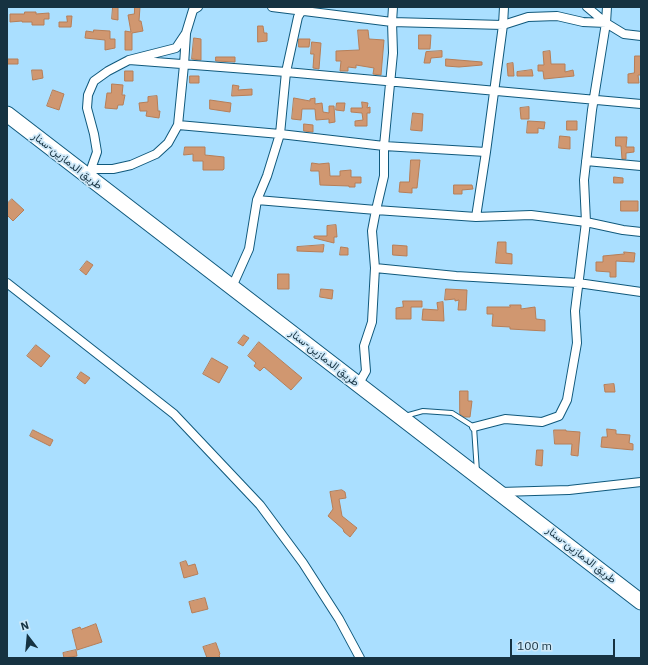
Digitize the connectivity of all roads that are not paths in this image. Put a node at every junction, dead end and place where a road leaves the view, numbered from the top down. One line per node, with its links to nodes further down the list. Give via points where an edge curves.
1 (198, 7): 11 (street, via 193,10)
2 (272, 7): 7 (street)
3 (393, 7): 8 (street)
4 (504, 7): 10 (street)
5 (587, 7): 9 (street)
6 (606, 7): 9 (street)
7 (303, 9): 8 (street); 15 (street, via 298,17)
8 (392, 22): 10 (street); 16 (street, via 393,53)
9 (606, 23): 10 (street, via 550,16 528,17); 12 (street, via 624,34); 18 (street)
10 (503, 25): 17 (street)
11 (186, 33): 13 (street, via 176,48); 14 (street)
12 (641, 36)
13 (129, 60): 14 (street); 27 (street, via 94,81 88,95 87,108 97,152)
14 (184, 64): 15 (street); 21 (street)
15 (286, 72): 16 (street); 22 (street)
16 (389, 82): 17 (street); 23 (street)
17 (494, 90): 18 (street); 24 (street)
18 (593, 100): 19 (street); 25 (street)
19 (641, 104)
20 (7, 114): 27 (highway, طريق الدمازين-سنار)
21 (178, 125): 22 (street); 27 (street, via 168,143 156,154 131,165)
22 (280, 134): 23 (street); 28 (street)
23 (384, 146): 24 (street); 29 (street, via 384,176)
24 (486, 152): 30 (street)
25 (586, 161): 26 (street); 31 (street)
26 (641, 166)
27 (89, 173): 36 (highway, طريق الدمازين-سنار)
28 (257, 200): 29 (street); 36 (street, via 249,249)
29 (376, 210): 30 (street); 33 (street, via 372,231)
30 (476, 217): 31 (street, via 531,215)
31 (586, 222): 32 (street); 35 (street)
32 (641, 232)
33 (375, 268): 35 (street, via 456,276); 38 (street, via 372,322 364,346 366,371)
34 (7, 283): 45 (street, via 174,414 260,505 303,563)
35 (578, 283): 37 (street); 40 (street, via 577,343 567,400 559,416 542,422 505,419)
36 (232, 287): 38 (highway, طريق الدمازين-سنار)
37 (641, 292)
38 (358, 385): 39 (highway, طريق الدمازين-سنار)
39 (401, 417): 40 (lane, via 423,410 452,412); 41 (highway, طريق الدمازين-سنار)
40 (474, 427): 41 (lane)
41 (478, 476): 43 (highway, طريق الدمازين-سنار)
42 (641, 482): 43 (street, via 568,490)
43 (499, 492): 44 (highway, طريق الدمازين-سنار)
44 (641, 602)
45 (360, 658)

